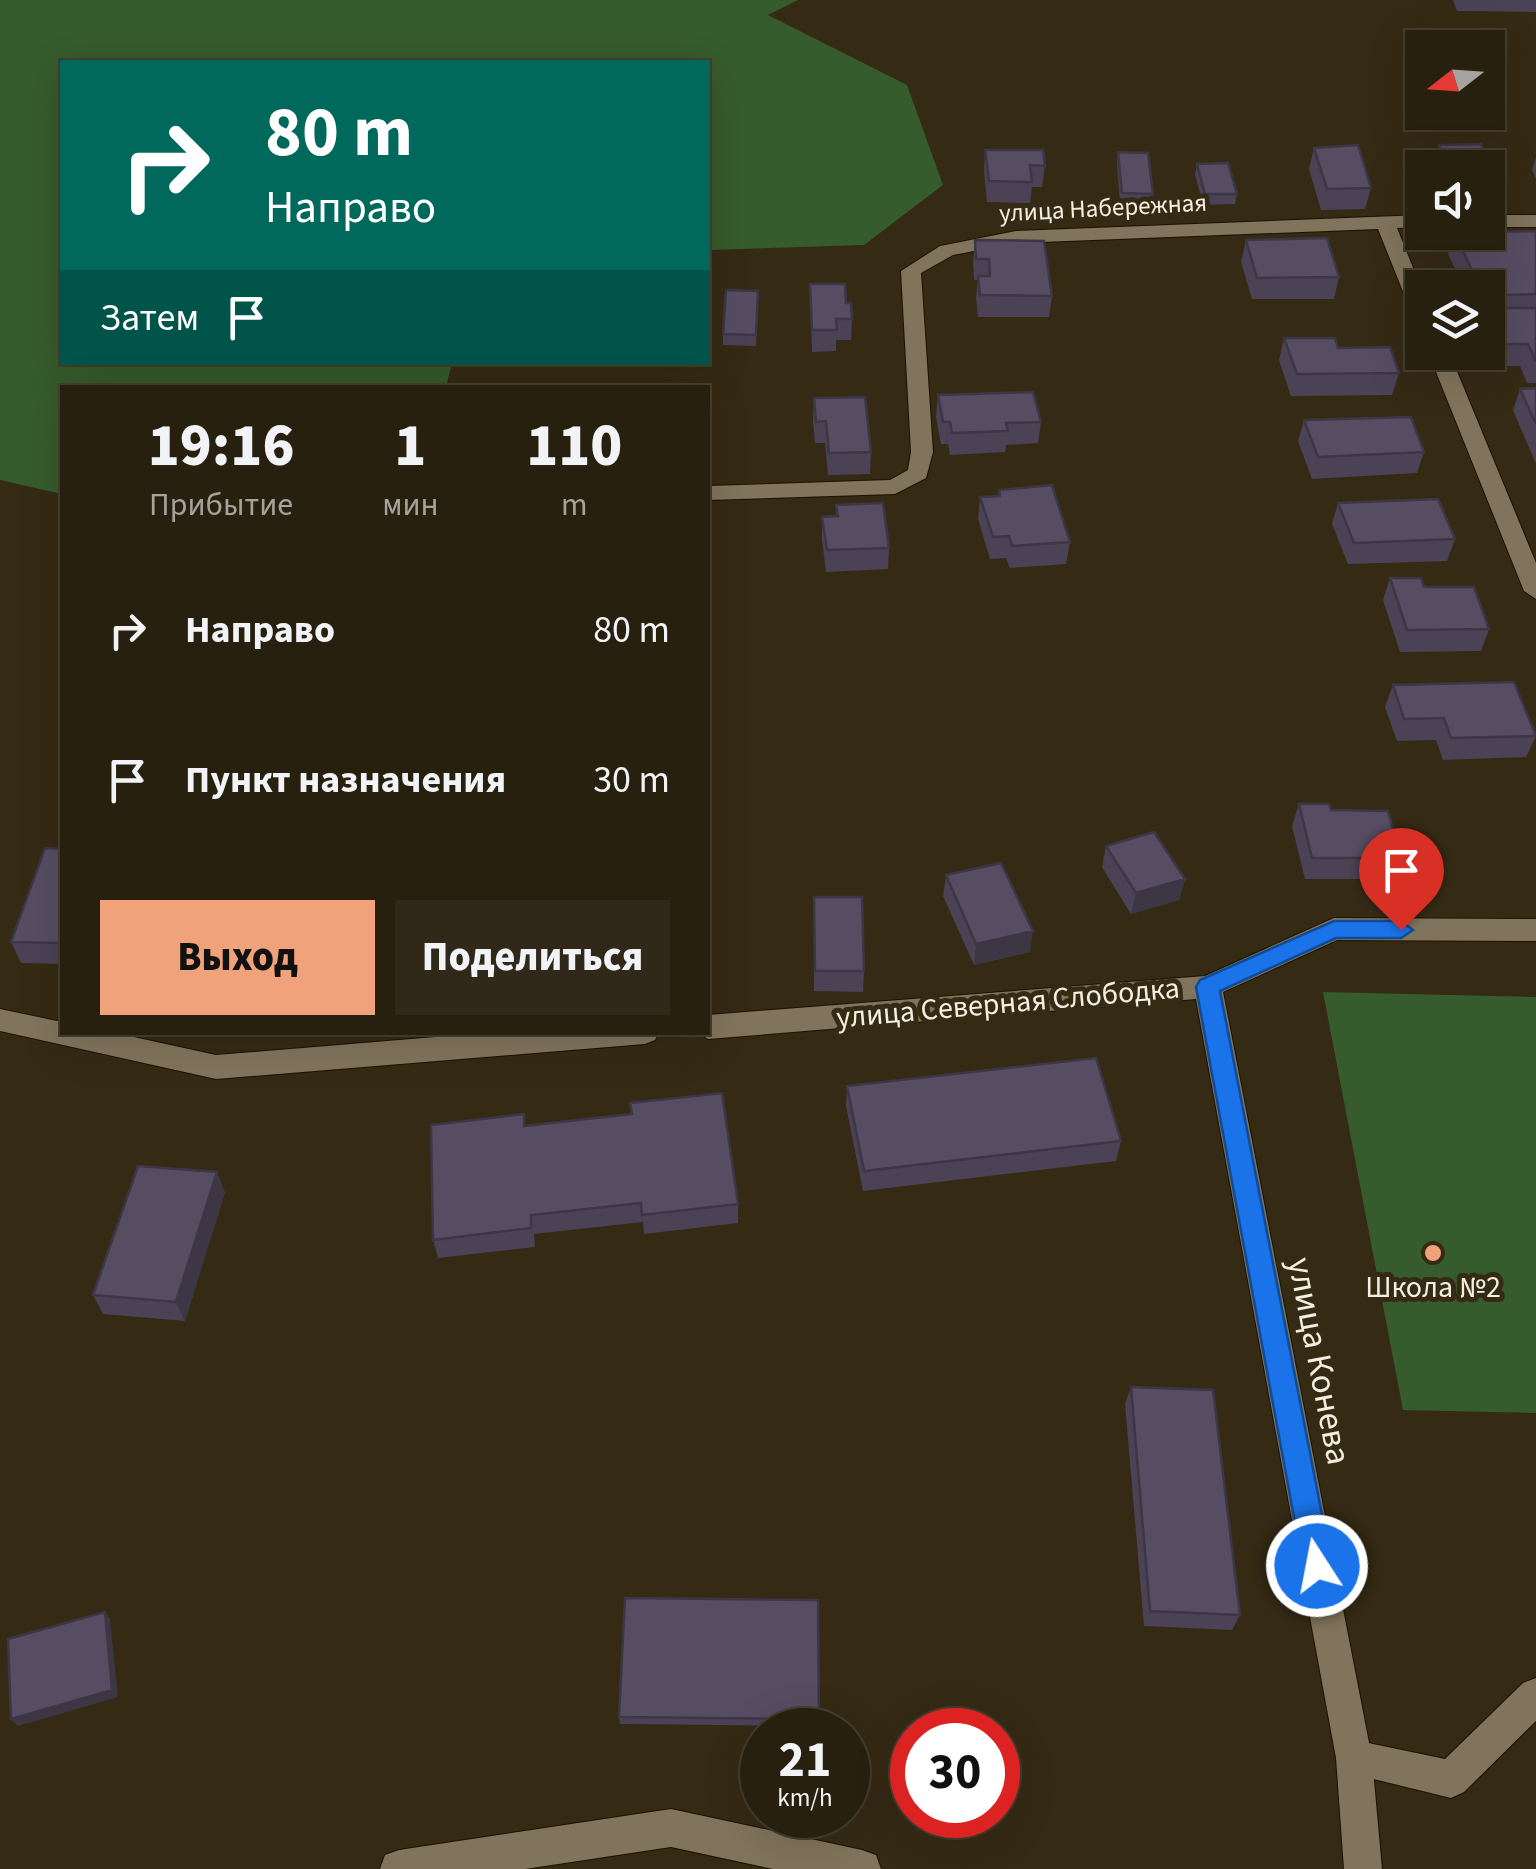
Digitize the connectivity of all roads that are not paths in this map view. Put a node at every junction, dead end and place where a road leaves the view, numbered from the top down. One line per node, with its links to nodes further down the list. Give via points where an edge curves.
1 (1385, 221): 2 (street, улица Набережная); 5 (street); 7 (street, улица Набережная, via 1016,237 947,250 911,271 918,473 895,486)
2 (1405, 221)
3 (1505, 221): 4 (street)
4 (1536, 221)
5 (1405, 271)
6 (1445, 370): 8 (street)
7 (710, 494)
8 (1536, 591)
9 (1536, 930): 10 (street, улица Северная Слободка, via 1334,930)
10 (1208, 987): 12 (street, улица Северная Слободка); 17 (street, улица Конева)
11 (0, 1020): 13 (street)
12 (710, 1028)
13 (60, 1033)
14 (69, 1035): 15 (street, via 216,1067)
15 (607, 1035)
16 (1536, 1696): 17 (street, via 1451,1780)
17 (1354, 1758): 20 (street, улица Конева)
18 (400, 1869): 19 (street, via 670,1828)
19 (862, 1869)
20 (1363, 1869)

